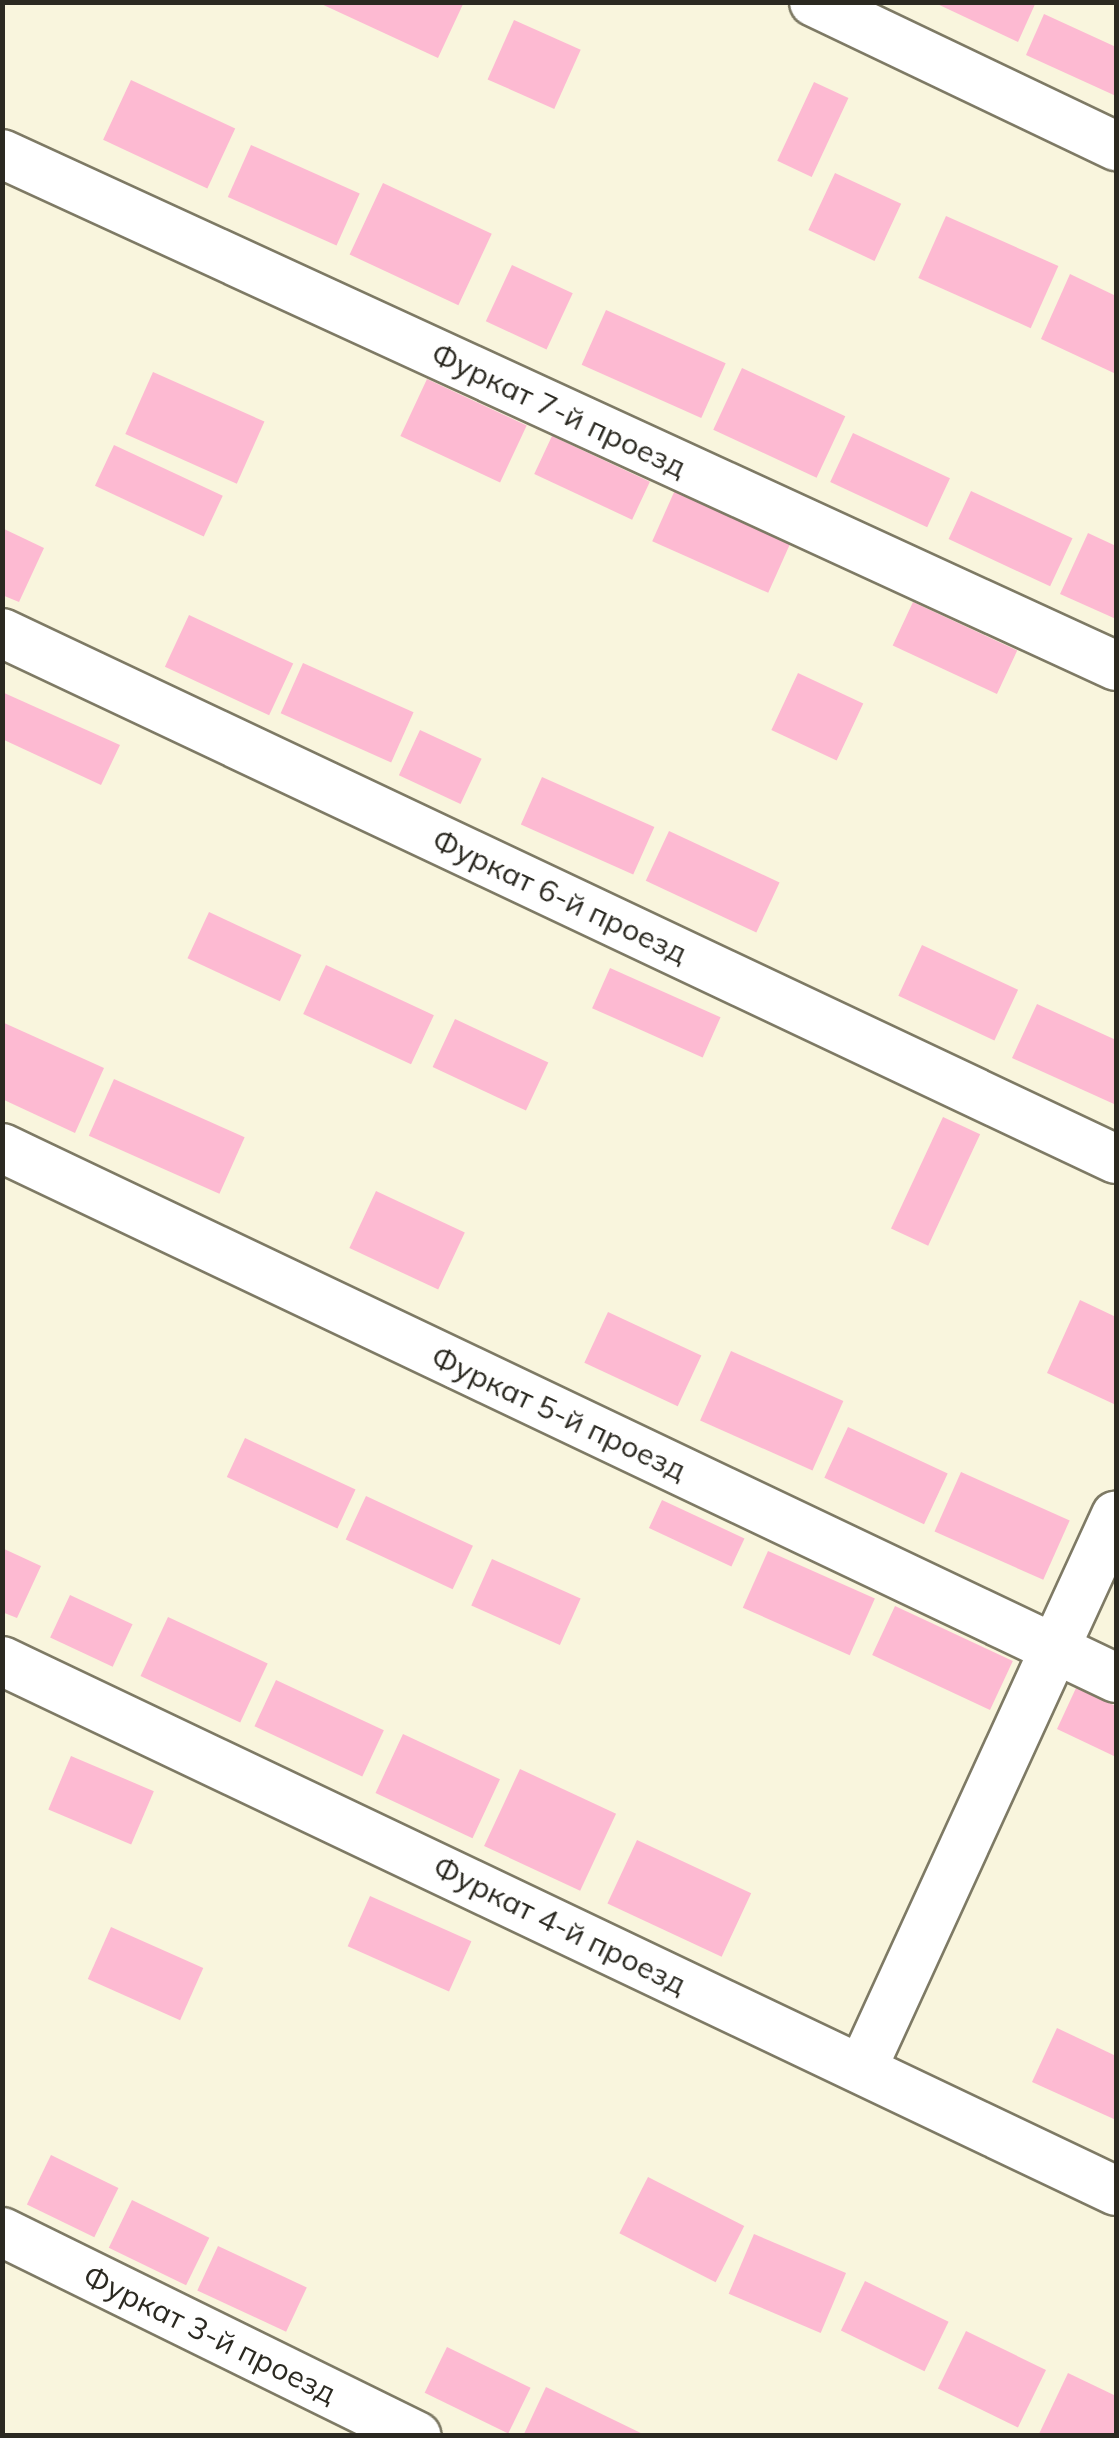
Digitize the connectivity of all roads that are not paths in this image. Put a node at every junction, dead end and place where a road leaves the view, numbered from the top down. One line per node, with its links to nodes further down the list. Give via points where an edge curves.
1 (814, 2): 2 (street)
2 (1116, 146)
3 (2, 154): 5 (street, Фуркат 7-й проезд)
4 (2, 633): 7 (street, Фуркат 6-й проезд)
5 (1116, 666)
6 (2, 1148): 9 (street, Фуркат 5-й проезд)
7 (1116, 1159)
8 (1116, 1515): 9 (street)
9 (1054, 1648): 11 (street, Фуркат 5-й проезд); 12 (street)
10 (2, 1662): 12 (street, Фуркат 4-й проезд)
11 (1116, 1678)
12 (862, 2069): 13 (street, Фуркат 4-й проезд)
13 (1116, 2191)
14 (2, 2232): 15 (street, Фуркат 3-й проезд)
15 (417, 2436)

